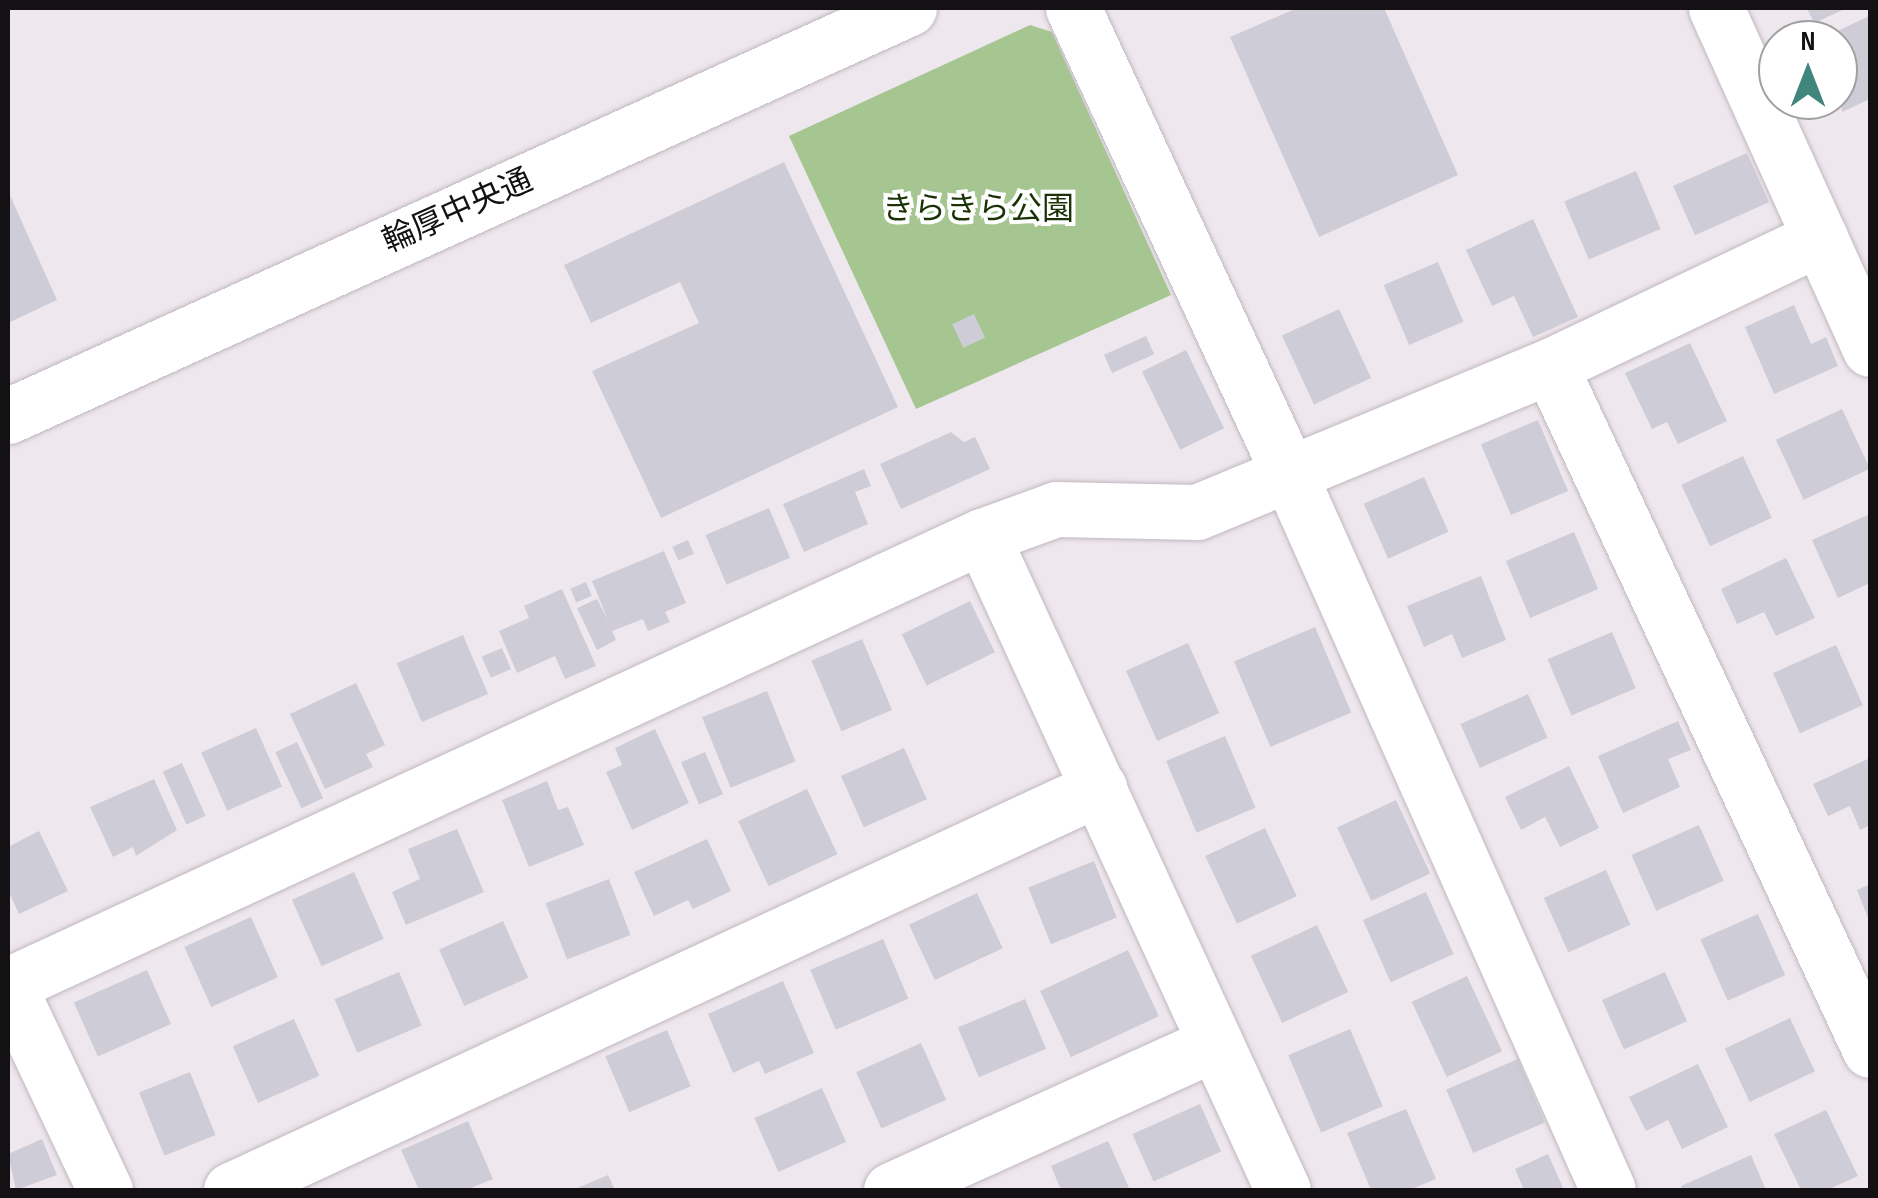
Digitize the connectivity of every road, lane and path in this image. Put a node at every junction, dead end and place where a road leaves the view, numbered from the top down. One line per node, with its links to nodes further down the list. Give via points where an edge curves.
1 (909, 8): 7 (street, 輪厚中央通)
2 (1073, 8): 8 (street)
3 (1716, 8): 4 (street)
4 (1820, 238): 5 (street); 6 (street)
5 (1870, 349)
6 (1550, 366): 8 (street); 12 (street)
7 (8, 416)
8 (1291, 478): 9 (street, via 1197,512 1056,509); 17 (street)
9 (982, 536): 10 (street); 13 (street, via 8,986)
10 (1098, 788): 11 (street); 14 (street)
11 (1215, 1042): 15 (street); 16 (street)
12 (1870, 1050)
13 (105, 1190)
14 (231, 1190)
15 (891, 1190)
16 (1283, 1190)
17 (1608, 1190)

